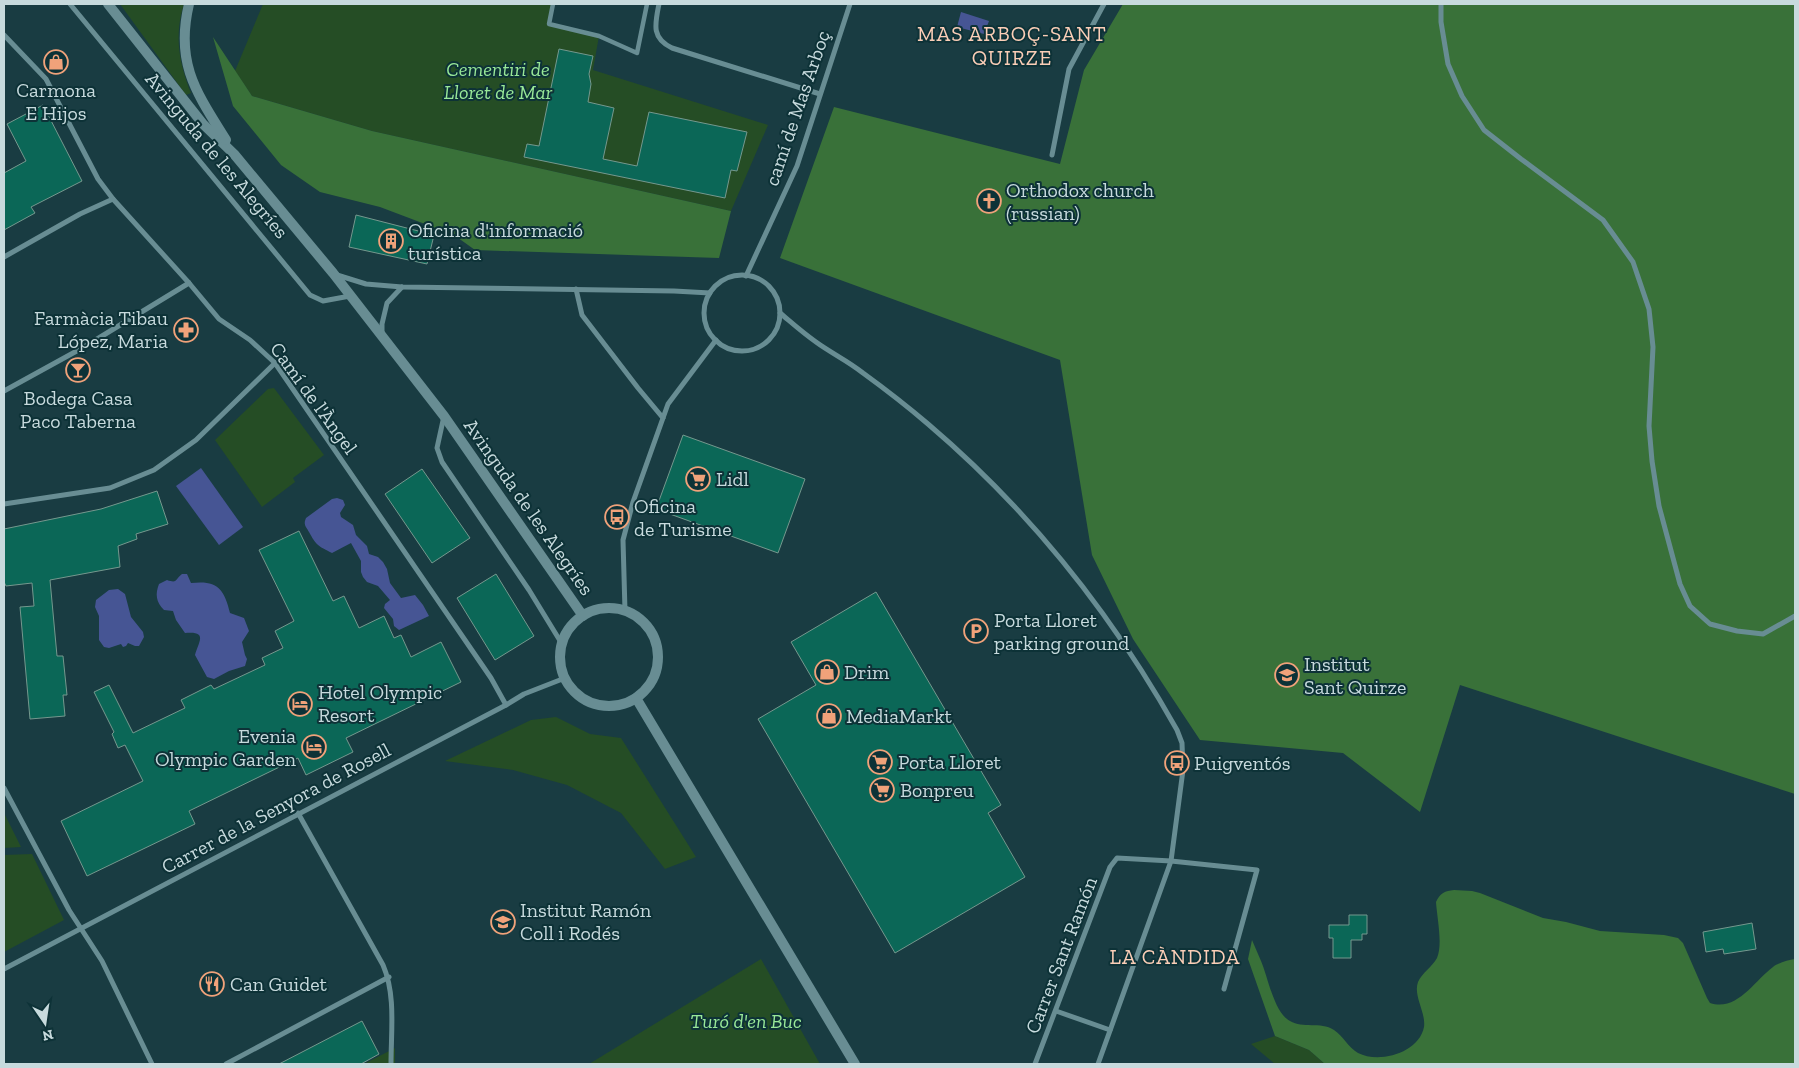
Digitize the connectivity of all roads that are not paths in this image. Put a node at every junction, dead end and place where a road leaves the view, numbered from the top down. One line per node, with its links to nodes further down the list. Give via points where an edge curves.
1 (70, 4): 22 (street, Avinguda de les Alegríes, via 310,296 323,301)
2 (108, 4): 12 (main road, via 203,124)
3 (189, 4): 12 (main road, via 184,39 191,80)
4 (553, 4): 5 (street, via 549,24 599,36 637,53)
5 (647, 4)
6 (659, 4): 11 (street, via 655,25 664,44)
7 (850, 4): 11 (street, camí de Mas Arboç)
8 (1104, 4): 13 (street, via 1069,69)
9 (1441, 4): 33 (street, via 1448,64 1462,96 1484,130 1603,220 1633,262 1649,309 1653,347 1649,426 1659,506 1680,584 1690,606 1710,624 1763,634)
10 (4, 35): 14 (street, Camí de l'Àngel, via 46,79 98,179)
11 (820, 94): 17 (street, camí de Mas Arboç, via 797,166)
12 (234, 154): 16 (main road)
13 (1052, 155)
14 (113, 198): 15 (street); 18 (street, Camí de l'Àngel)
15 (4, 257)
16 (333, 273): 19 (street, via 366,284); 22 (main road)
17 (746, 276): 21 (street, via 726,280); 23 (street, via 757,278 774,292)
18 (189, 283): 26 (street, Camí de l'Àngel, via 219,319 250,340); 27 (street)
19 (402, 288): 20 (street); 24 (street, via 387,303)
20 (576, 289): 21 (street); 29 (street, via 582,315)
21 (710, 293): 25 (street, via 705,318)
22 (350, 296): 24 (main road)
23 (780, 313): 25 (street, via 778,326 763,345 738,351); 40 (street, via 816,342 862,372 951,445 1036,530 1098,606 1166,709 1182,743 1182,770)
24 (382, 337): 28 (main road)
25 (716, 340): 29 (street, via 668,404)
26 (275, 363): 30 (street, via 196,440 154,470 110,488); 37 (street, Camí de l'Àngel, via 491,678)
27 (4, 391)
28 (444, 416): 32 (main road, Avinguda de les Alegríes); 34 (street, Avinguda de les Alegríes, via 437,448 442,462)
29 (663, 418): 31 (street, via 623,540)
30 (4, 504)
31 (625, 611): 32 (main road, via 611,608); 36 (main road, via 650,630 658,652 655,674)
32 (583, 616): 34 (main road, via 568,631)
33 (1795, 616)
34 (562, 644): 35 (main road, via 561,666)
35 (565, 678): 36 (main road, via 577,695 596,704 616,706); 37 (street, Carrer de la Senyora de Rosell, via 524,694)
36 (636, 698): 50 (main road)
37 (506, 705): 39 (street, Carrer de la Senyora de Rosell)
38 (4, 788): 41 (street)
39 (298, 813): 41 (street, Carrer de la Senyora de Rosell); 43 (street)
40 (1171, 861): 44 (street, via 1257,870); 45 (street, Carrer Sant Ramón, via 1118,858 1110,867); 46 (street)
41 (81, 929): 42 (street, Carrer de la Senyora de Rosell); 47 (street, via 102,961)
42 (4, 969)
43 (389, 977): 48 (street); 49 (street)
44 (1224, 989)
45 (1056, 1011): 46 (street); 51 (street, Carrer Sant Ramón)
46 (1110, 1030): 52 (street)
47 (152, 1064)
48 (226, 1064)
49 (392, 1064)
50 (856, 1064)
51 (1034, 1064)
52 (1098, 1064)

